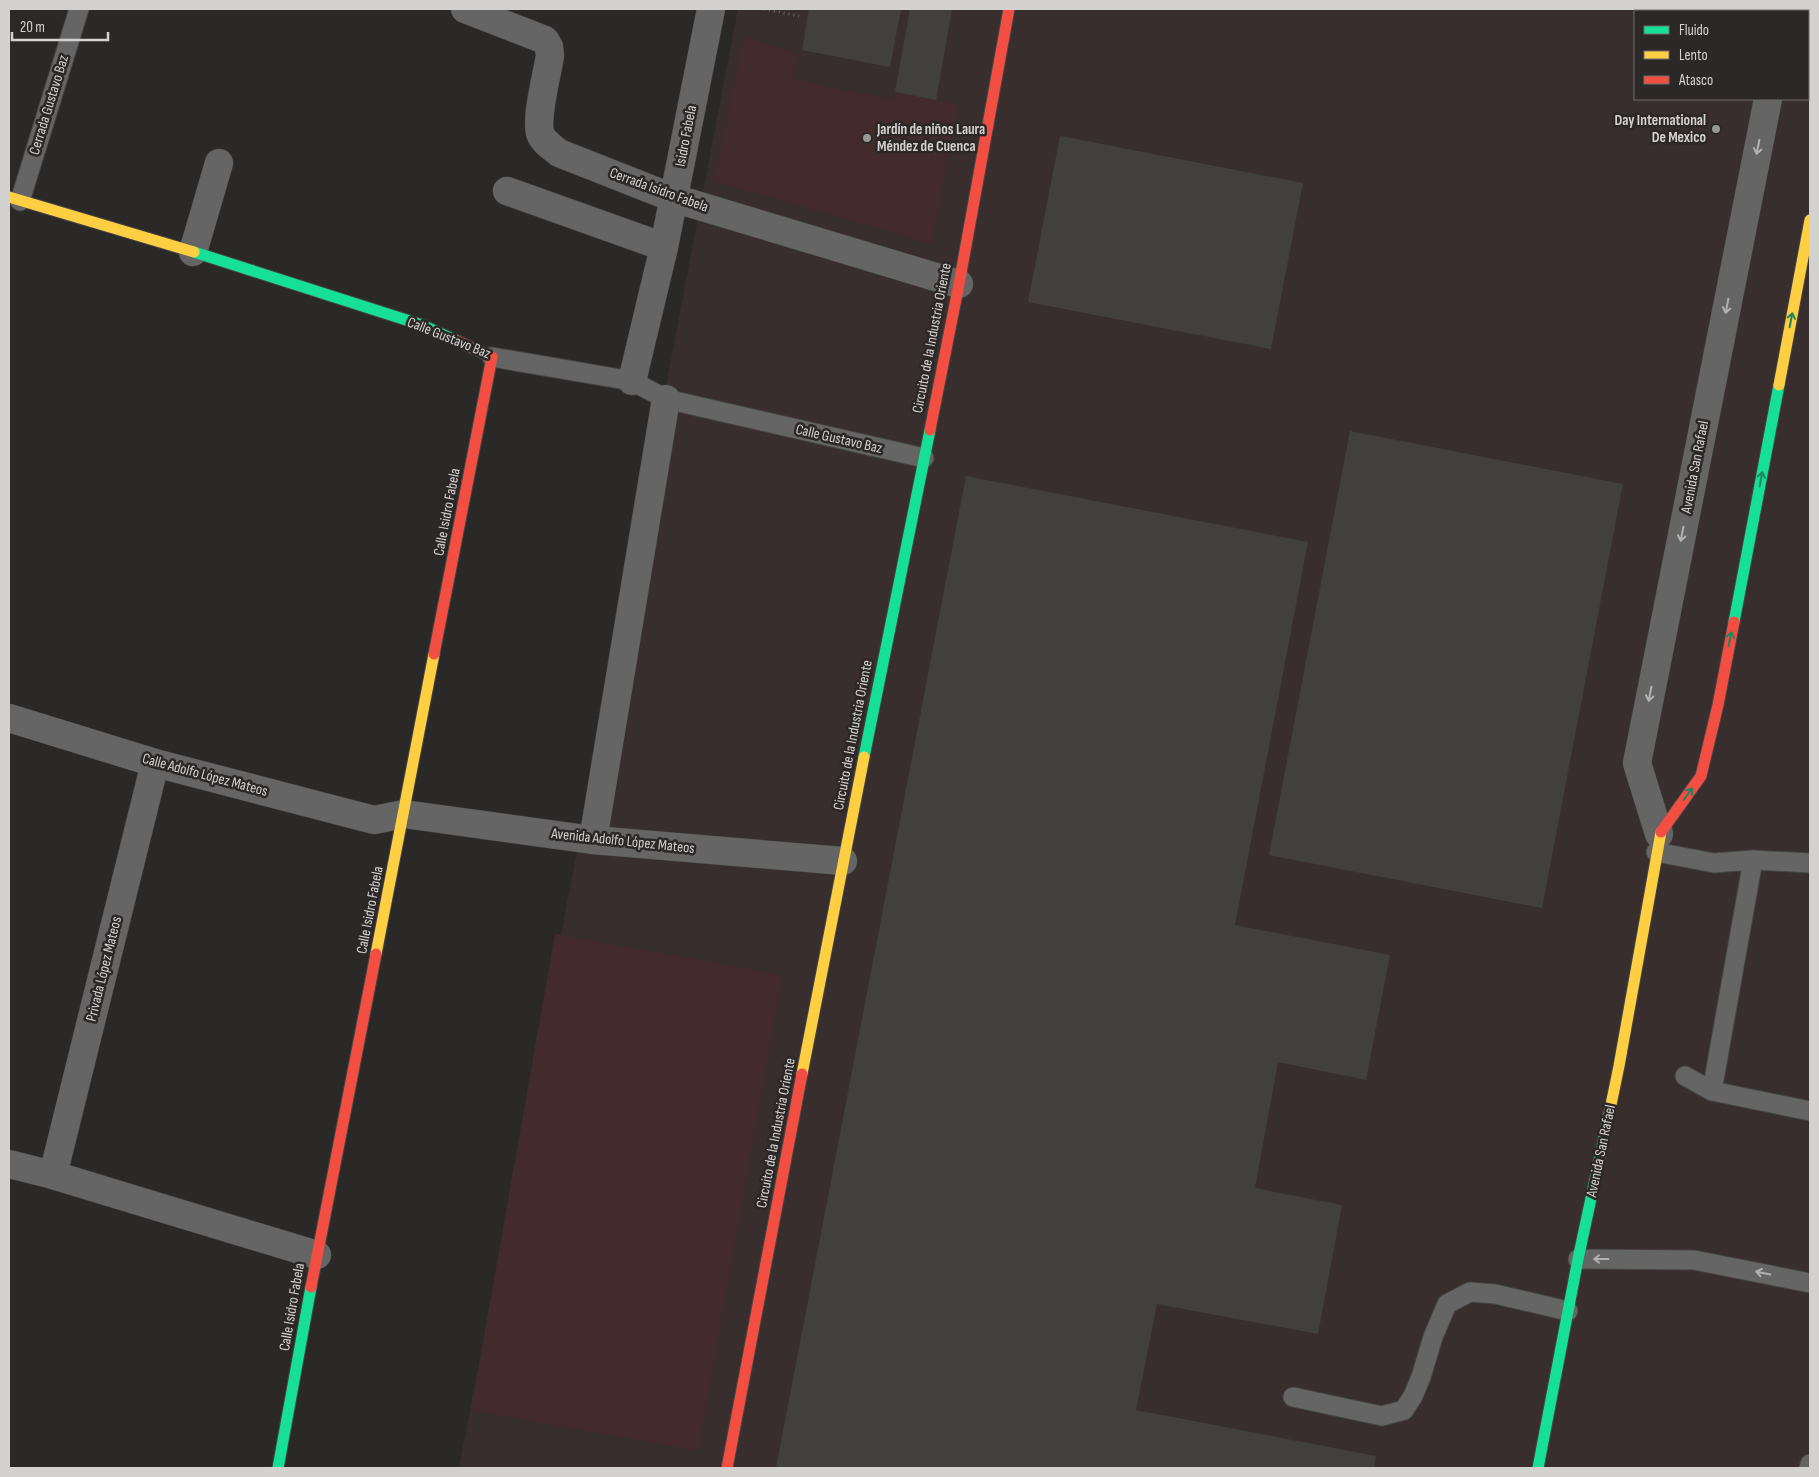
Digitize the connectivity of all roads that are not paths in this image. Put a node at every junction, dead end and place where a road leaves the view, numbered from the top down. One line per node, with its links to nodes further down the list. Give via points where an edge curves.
1 (79, 9): 9 (lane, Cerrada Gustavo Baz)
2 (465, 9): 8 (street, Cerrada Isidro Fabela, via 536,36 549,46 539,121 541,134 547,143 559,153)
3 (712, 9): 8 (street, Isidro Fabela)
4 (1009, 9): 13 (main road, Circuito de la Industria Oriente)
5 (1768, 100): 22 (street, Avenida San Rafael, one-way to 22, via 1637,763)
6 (219, 163): 12 (street)
7 (507, 191): 11 (street)
8 (673, 198): 11 (street, Isidro Fabela); 13 (street, Cerrada Isidro Fabela)
9 (14, 199): 12 (main road, Calle Gustavo Baz)
10 (1810, 220): 22 (main road, Avenida San Rafael, one-way to 10, via 1701,776 1718,705)
11 (664, 247): 15 (street, Isidro Fabela)
12 (193, 252): 14 (main road, Calle Gustavo Baz, via 422,325)
13 (959, 284): 17 (main road, Circuito de la Industria Oriente)
14 (492, 357): 15 (lane, Calle Gustavo Baz); 20 (main road, Calle Isidro Fabela)
15 (632, 381): 16 (lane, Calle Gustavo Baz)
16 (666, 399): 17 (lane, Calle Gustavo Baz); 21 (street)
17 (924, 458): 24 (main road, Circuito de la Industria Oriente)
18 (9, 718): 19 (street, Calle Adolfo López Mateos)
19 (155, 763): 20 (street, Calle Adolfo López Mateos, via 374,820); 30 (street, Privada López Mateos)
20 (404, 814): 21 (street, Avenida Adolfo López Mateos); 31 (main road, Calle Isidro Fabela)
21 (592, 840): 24 (street, Avenida Adolfo López Mateos)
22 (1658, 843): 23 (lane, via 1714,863); 32 (main road, Avenida San Rafael, via 1619,1066)
23 (1753, 860): 25 (lane); 27 (lane)
24 (843, 861): 38 (main road, Circuito de la Industria Oriente)
25 (1810, 863)
26 (1685, 1076): 27 (lane)
27 (1712, 1091): 28 (lane)
28 (1810, 1110)
29 (9, 1164): 30 (street)
30 (53, 1175): 31 (street)
31 (317, 1255): 37 (main road, Calle Isidro Fabela)
32 (1578, 1259): 33 (lane, one-way to 32, via 1694,1260); 34 (main road, Avenida San Rafael)
33 (1810, 1283)
34 (1568, 1311): 35 (lane, via 1495,1294 1470,1292 1447,1304 1421,1378 1404,1410 1382,1416); 39 (main road, Avenida San Rafael)
35 (1294, 1397)
36 (1810, 1464): 40 (lane)
37 (278, 1468)
38 (727, 1468)
39 (1538, 1468)
40 (1809, 1468)

